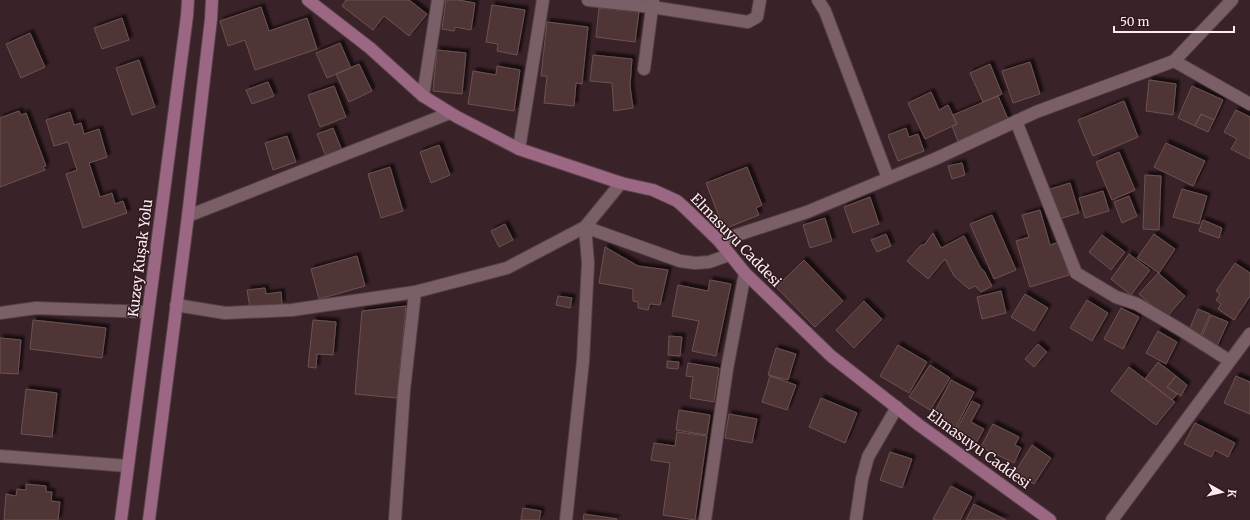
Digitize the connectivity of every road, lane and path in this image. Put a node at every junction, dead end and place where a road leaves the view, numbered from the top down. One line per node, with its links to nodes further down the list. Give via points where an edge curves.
1 (188, 0): 27 (main road, Kuzey Kuşak Yolu)
2 (212, 0): 20 (main road)
3 (308, 0): 13 (main road, Elmasuyu Caddesi, via 370,48)
4 (438, 0): 13 (street)
5 (543, 0): 17 (street)
6 (588, 0): 10 (street)
7 (760, 0): 10 (street, via 757,17 748,22)
8 (818, 0): 18 (street, via 825,11)
9 (1232, 0): 11 (street)
10 (652, 3): 12 (street)
11 (1174, 61): 14 (street); 16 (street)
12 (644, 69)
13 (423, 96): 15 (main road, Elmasuyu Caddesi)
14 (1250, 104)
15 (450, 113): 17 (main road, Elmasuyu Caddesi); 20 (street)
16 (1016, 121): 18 (street, via 935,160); 30 (street, via 1076,273 1116,297 1137,304)
17 (519, 149): 19 (main road, Elmasuyu Caddesi)
18 (888, 178): 22 (street, via 807,212)
19 (621, 183): 21 (street); 22 (main road, Elmasuyu Caddesi, via 653,190 677,201)
20 (188, 216): 26 (main road)
21 (585, 227): 23 (street, via 680,261 709,262); 25 (street, via 507,268); 37 (street, via 588,263 583,361)
22 (719, 241): 23 (main road, Elmasuyu Caddesi)
23 (730, 255): 24 (main road, Elmasuyu Caddesi)
24 (745, 273): 31 (main road, Elmasuyu Caddesi, via 831,356); 38 (street, via 727,369)
25 (415, 292): 26 (street, via 292,310 225,313); 36 (street, via 404,390)
26 (176, 305): 35 (main road)
27 (148, 312): 28 (street, via 36,308); 33 (main road, Kuzey Kuşak Yolu)
28 (0, 313)
29 (1250, 334): 30 (street)
30 (1230, 361): 41 (street)
31 (897, 407): 39 (street, via 868,457); 40 (main road, Elmasuyu Caddesi)
32 (0, 456): 33 (street)
33 (128, 466): 34 (main road, Kuzey Kuşak Yolu)
34 (121, 520)
35 (149, 520)
36 (395, 520)
37 (566, 520)
38 (705, 520)
39 (856, 520)
40 (1050, 520)
41 (1112, 520)

